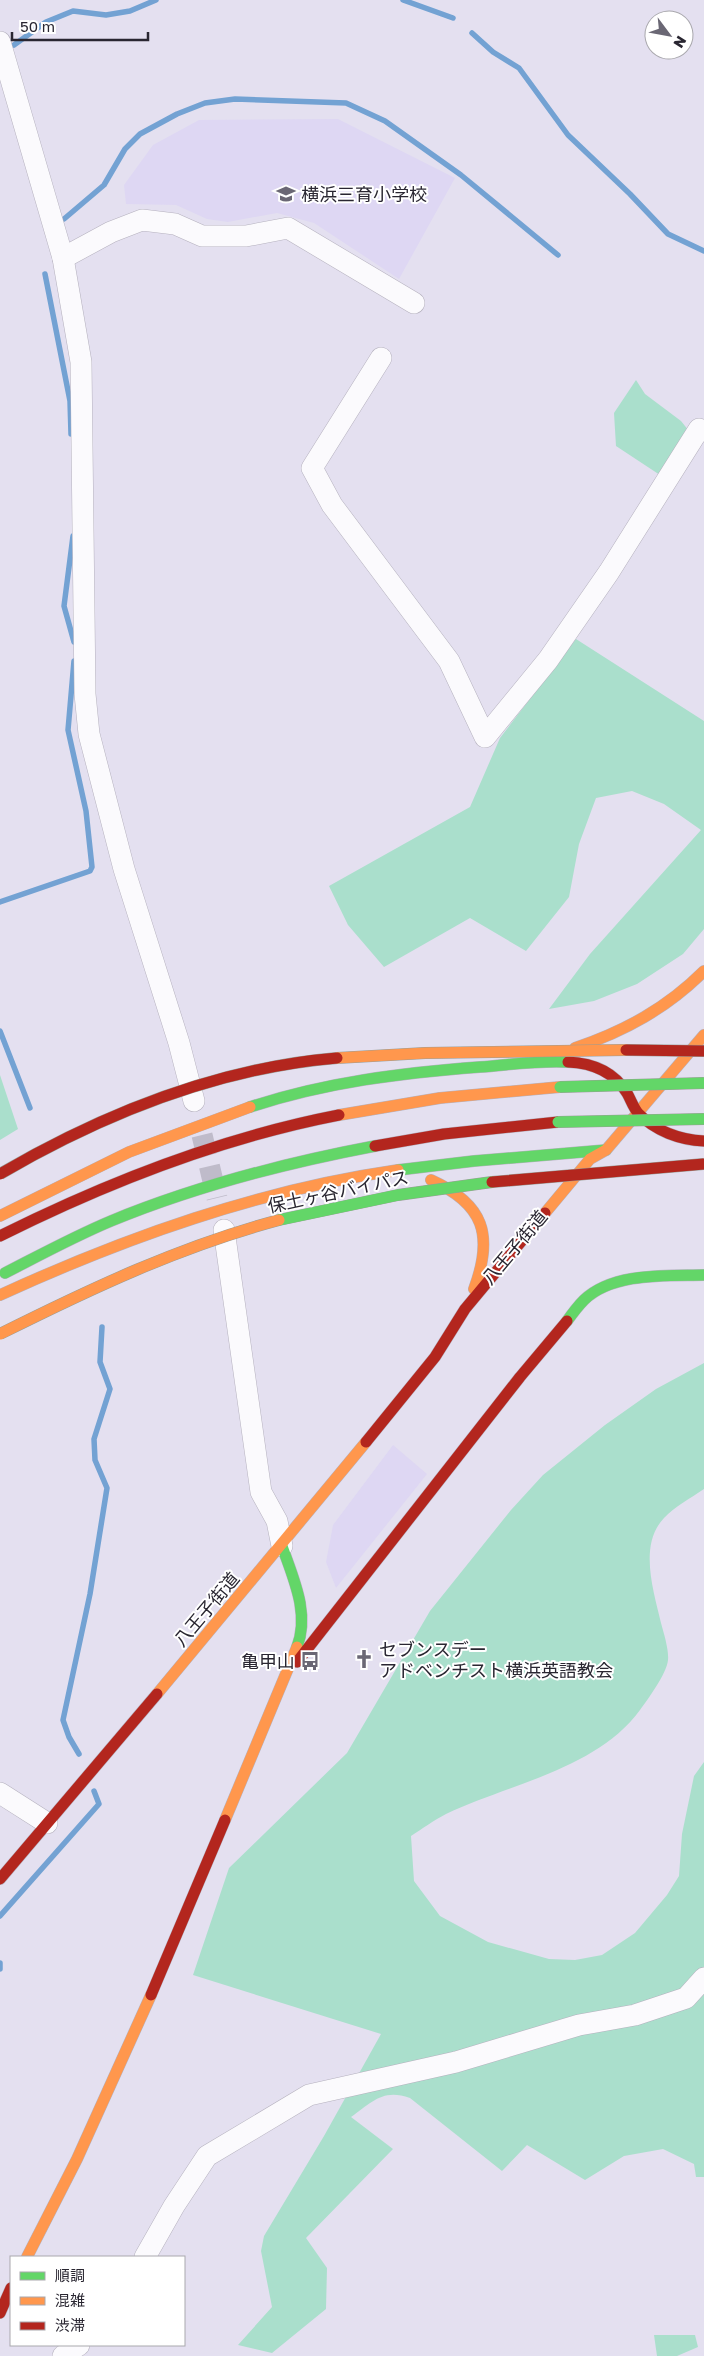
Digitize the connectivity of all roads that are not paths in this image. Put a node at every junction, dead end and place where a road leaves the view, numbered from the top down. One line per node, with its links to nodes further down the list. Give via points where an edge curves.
1 (0, 42): 2 (street)
2 (64, 258): 3 (street, via 111,232 142,220 175,224 202,236 246,236 288,228); 13 (street, via 81,362 85,694 89,734 124,869)
3 (414, 303)
4 (381, 358): 5 (street, via 312,468 332,505 449,661 485,737 548,660 609,572 699,429)
5 (704, 432)
6 (704, 971): 10 (main road, via 671,1002 612,1036 553,1054)
7 (704, 1035): 11 (main road, 八王子街道)
8 (704, 1051): 20 (main road, bridge, via 414,1053 315,1060 269,1068 198,1085 137,1106 69,1136)
9 (704, 1060): 11 (main road)
10 (495, 1066): 14 (main road, via 583,1063 613,1077); 22 (main road, via 360,1079 248,1108 172,1136)
11 (676, 1068): 14 (main road, 八王子街道)
12 (704, 1083): 24 (main road, bridge, via 560,1086 438,1098 368,1109 242,1138 178,1158 113,1183)
13 (194, 1101)
14 (638, 1113): 16 (main road, via 675,1137); 17 (main road, 八王子街道)
15 (704, 1119): 26 (main road, bridge, via 558,1122 440,1134 359,1147 186,1193 112,1220)
16 (704, 1141)
17 (606, 1150): 19 (main road); 21 (main road, 八王子街道, via 604,1167); 28 (main road, 八王子街道, via 590,1159)
18 (704, 1164): 30 (main road, 保土ヶ谷バイパス, bridge, via 494,1182 361,1201 304,1214 218,1238 139,1268)
19 (403, 1170): 27 (main road, via 344,1179 180,1223 99,1252); 28 (main road, via 462,1196 476,1213 484,1233 486,1252 481,1273)
20 (0, 1174)
21 (585, 1190)
22 (0, 1216)
23 (224, 1230): 32 (street, via 261,1492 277,1521)
24 (0, 1236)
25 (704, 1275): 33 (main road, via 622,1281 597,1290 585,1299)
26 (0, 1276)
27 (0, 1295)
28 (465, 1309): 31 (main road, 八王子街道)
29 (470, 1325): 31 (main road, 八王子街道)
30 (0, 1334)
31 (435, 1358): 32 (main road, 八王子街道)
32 (282, 1546): 33 (main road, via 303,1613 302,1634); 35 (main road, 八王子街道)
33 (287, 1675): 38 (main road, via 132,2042 78,2159)
34 (0, 1793): 35 (street)
35 (47, 1823): 36 (main road, 八王子街道)
36 (0, 1880)
37 (704, 1978): 39 (street, via 686,1998 635,2015 579,2025 456,2062 310,2095 208,2156)
38 (27, 2256)
39 (146, 2256)
40 (10, 2290): 41 (main road)
41 (0, 2313)
42 (78, 2346): 43 (street)
43 (64, 2356)

